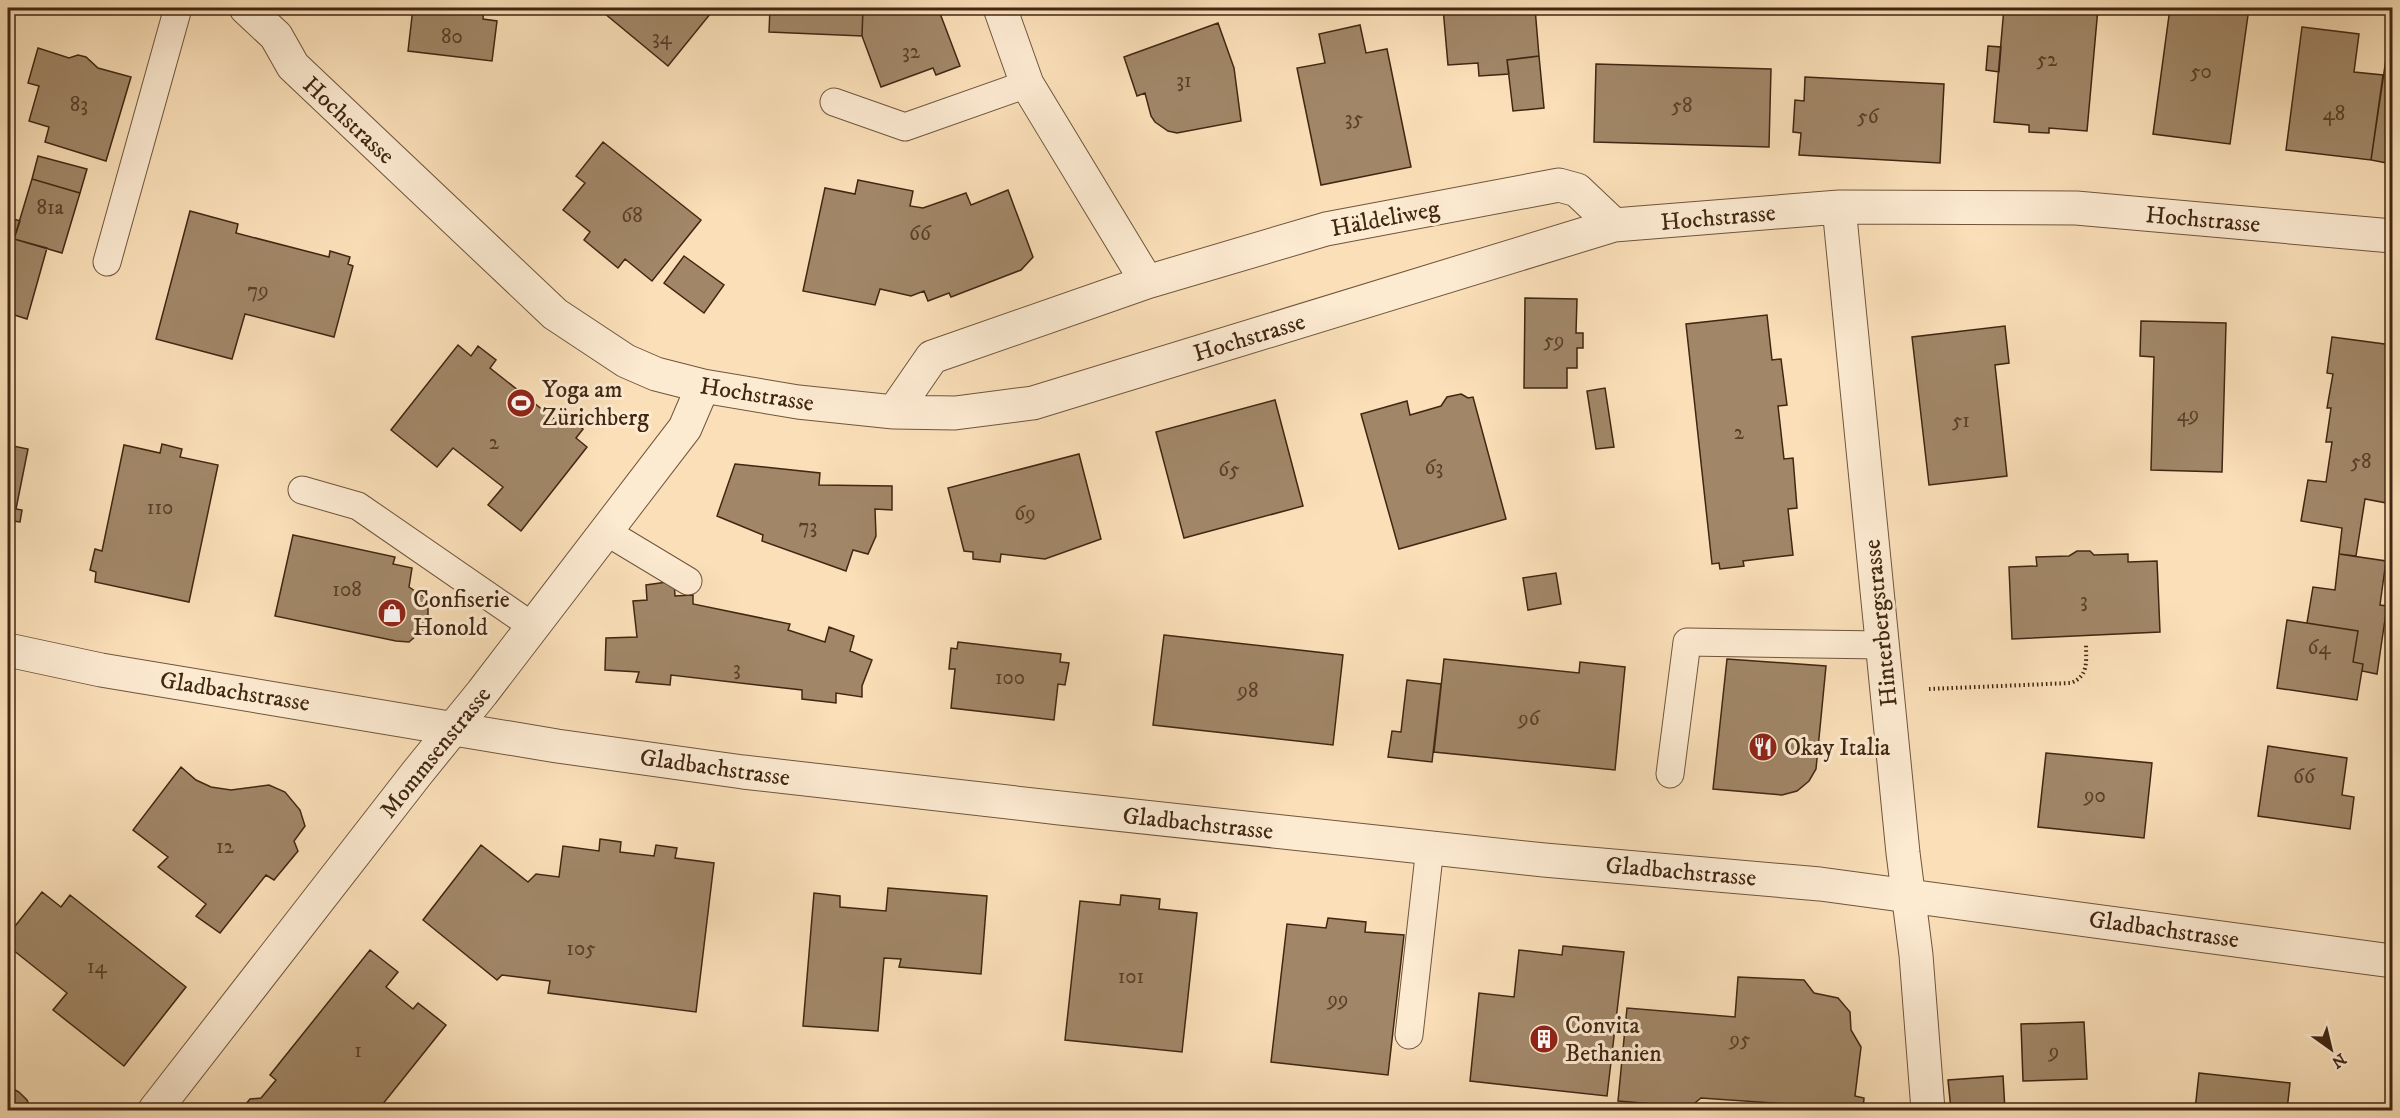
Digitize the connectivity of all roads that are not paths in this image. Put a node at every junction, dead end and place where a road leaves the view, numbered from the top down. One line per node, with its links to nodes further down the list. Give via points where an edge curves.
1 (178, 8): 10 (lane)
2 (246, 8): 4 (street, Hochstrasse)
3 (1000, 8): 5 (street)
4 (277, 22): 12 (street, Hochstrasse, via 293,66 555,314 626,361 656,374)
5 (1027, 84): 6 (lane, via 905,127); 11 (street)
6 (834, 102)
7 (1839, 207): 8 (street, Hochstrasse); 9 (street, Hochstrasse, via 2076,208); 18 (street, Hinterbergstrasse)
8 (1614, 225): 11 (street, Häldeliweg, via 1576,190 1559,185 1326,229); 13 (street, Hochstrasse, via 1033,403 956,413)
9 (2392, 236)
10 (107, 262)
11 (1147, 282): 13 (street, Häldeliweg, via 932,357)
12 (704, 386): 13 (street, Hochstrasse, via 798,402); 15 (street, Mommsenstrasse, via 685,428)
13 (894, 412)
14 (302, 490): 17 (lane, via 358,506)
15 (605, 531): 16 (lane); 17 (street, Mommsenstrasse)
16 (688, 581)
17 (532, 626): 20 (street, Mommsenstrasse)
18 (1882, 645): 21 (lane, via 1687,642); 23 (street, Hinterbergstrasse)
19 (8, 650): 20 (street, Gladbachstrasse)
20 (454, 727): 22 (street, Gladbachstrasse, via 744,772); 26 (street, Mommsenstrasse)
21 (1670, 774)
22 (1430, 847): 23 (street, Gladbachstrasse); 25 (lane)
23 (1909, 894): 24 (street, Gladbachstrasse); 27 (street, Hinterbergstrasse)
24 (2392, 961)
25 (1409, 1035)
26 (155, 1110)
27 (1928, 1110)

